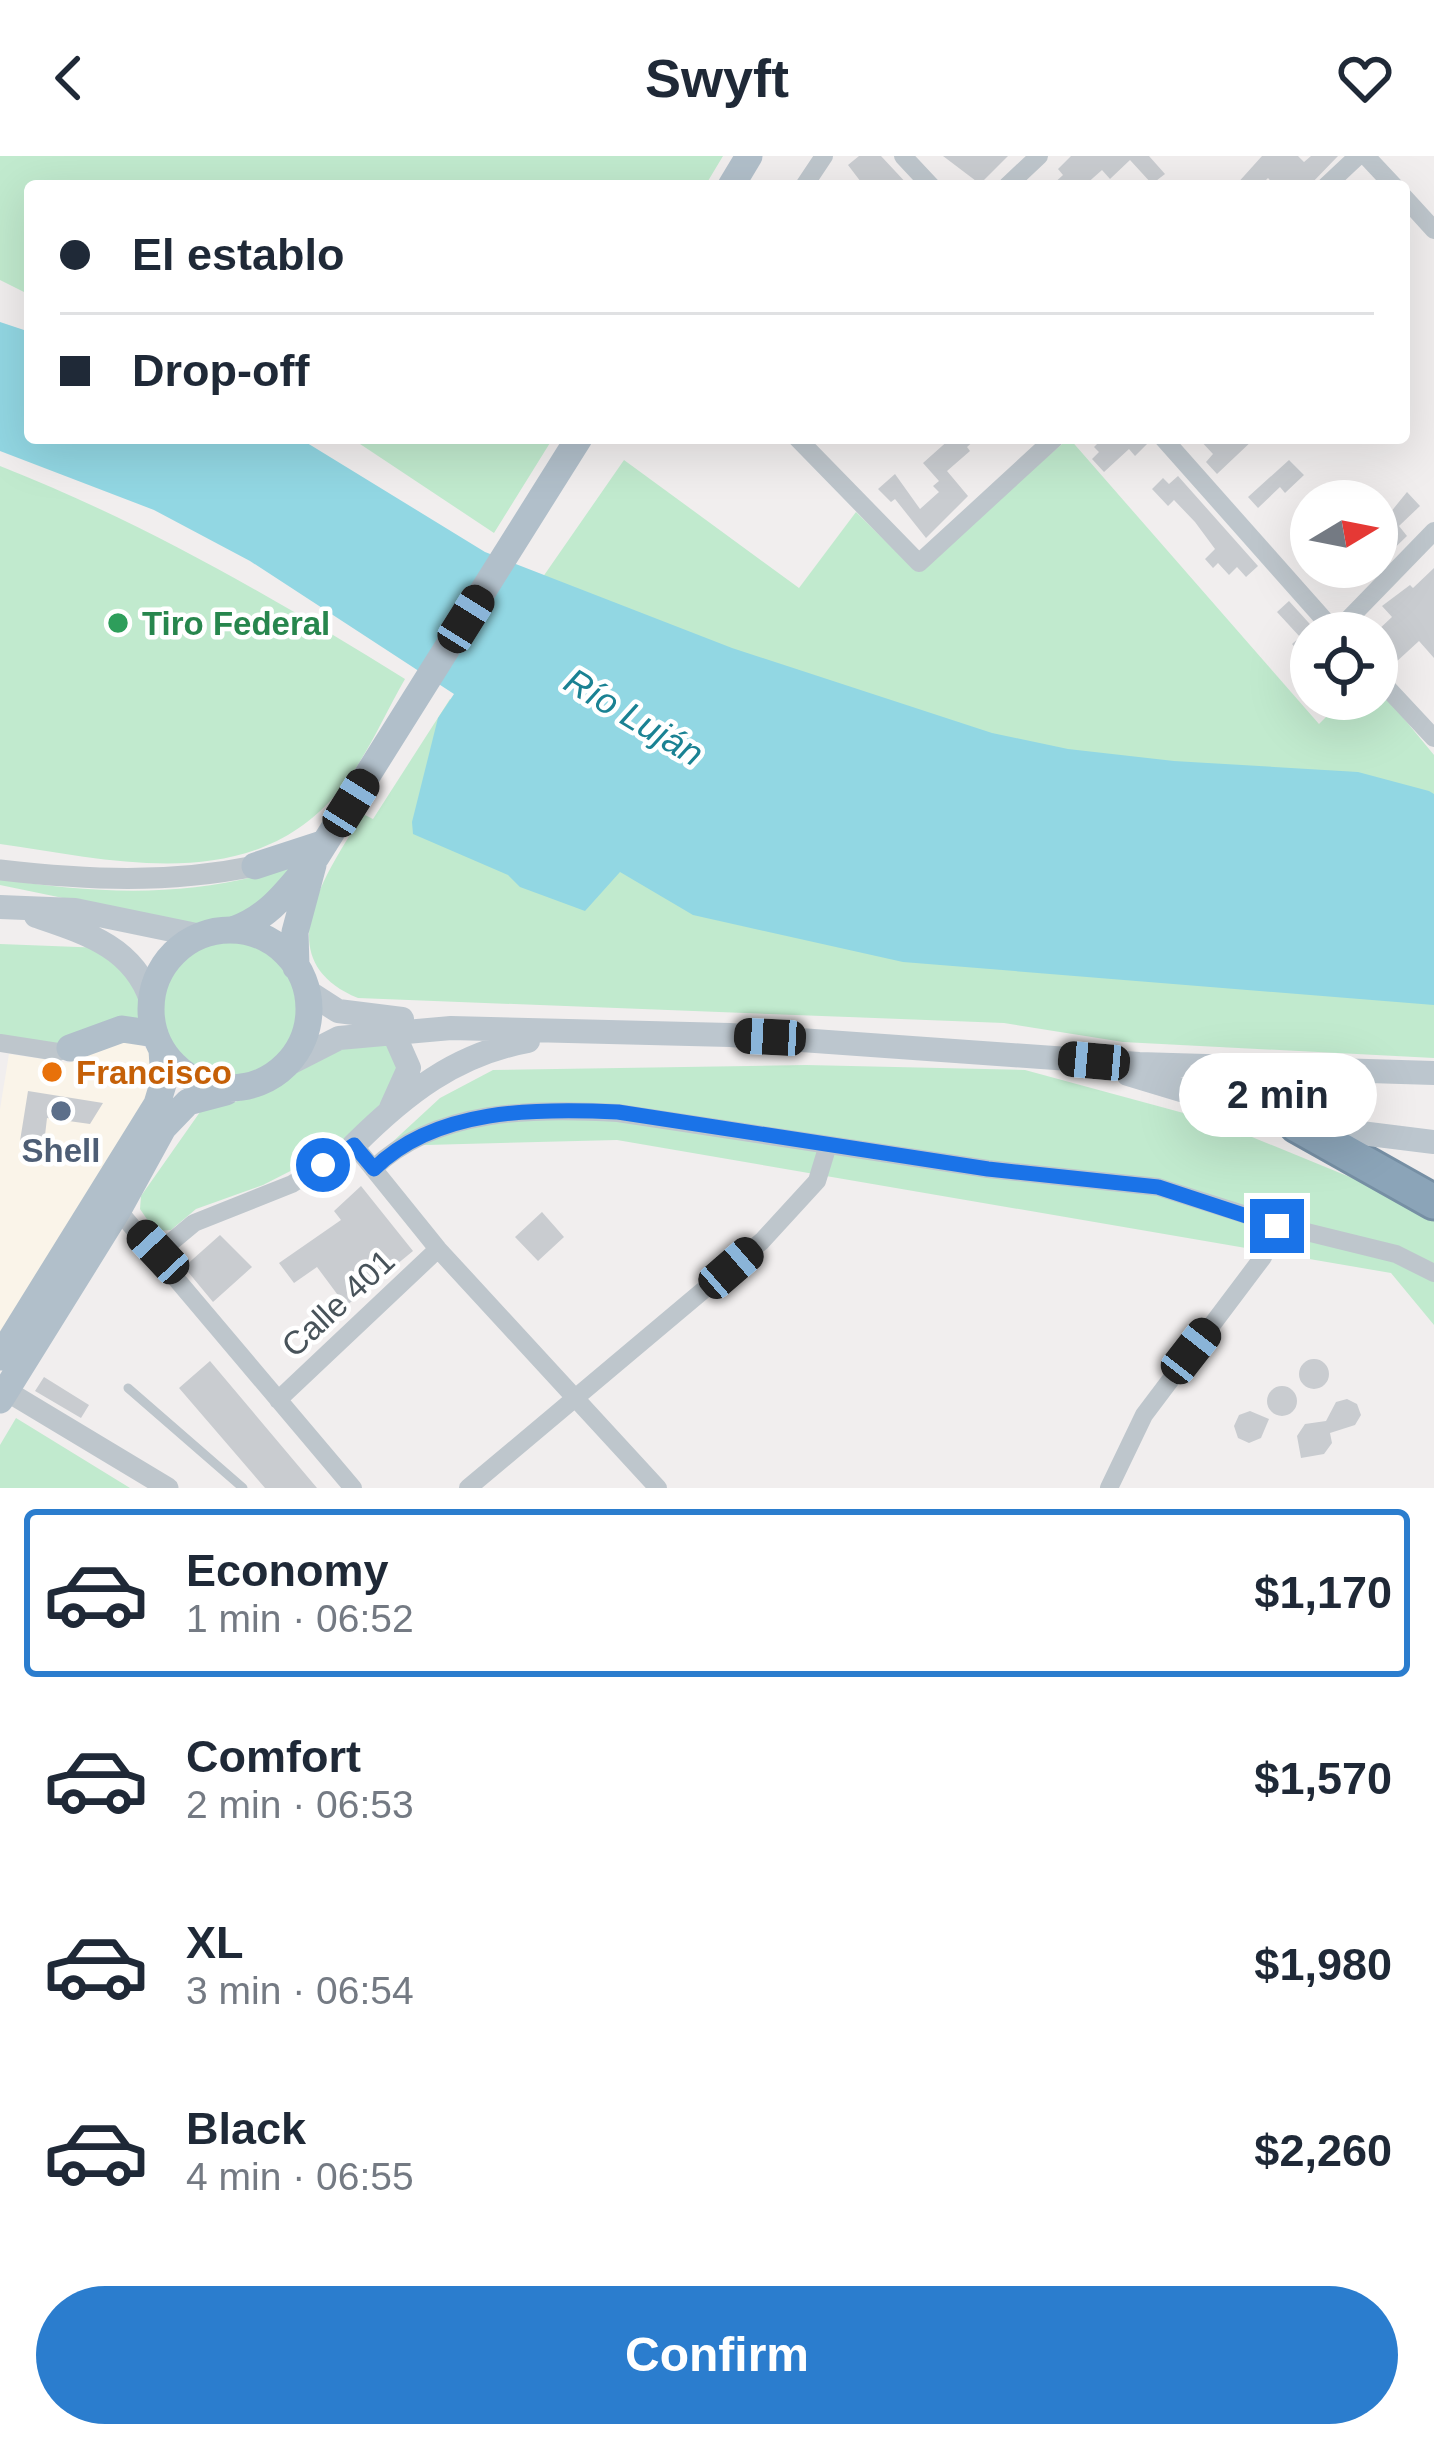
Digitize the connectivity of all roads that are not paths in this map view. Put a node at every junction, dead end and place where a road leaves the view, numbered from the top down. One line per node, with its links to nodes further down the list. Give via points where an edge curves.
1 (903, 156): 4 (street)
2 (1039, 156): 5 (street)
3 (1362, 156): 6 (street); 7 (street)
4 (925, 180)
5 (1013, 180)
6 (1333, 180)
7 (1388, 180)
8 (1410, 204): 9 (street)
9 (1434, 230)
10 (575, 444): 19 (main road)
11 (803, 444): 12 (street, via 919,562)
12 (1048, 444)
13 (1168, 444): 15 (street)
14 (1434, 531): 16 (street)
15 (1316, 612)
16 (1355, 612)
17 (1398, 699): 18 (street)
18 (1434, 738)
19 (320, 850): 20 (main road); 23 (main road, via 276,907); 25 (main road, via 295,932)
20 (255, 866): 21 (street, via 152,880)
21 (0, 870)
22 (9, 908): 24 (main road, via 75,910); 26 (main road, via 94,937 130,960)
23 (232, 930): 24 (main road); 25 (main road, via 276,944)
24 (201, 937): 26 (main road, via 165,964)
25 (302, 979): 27 (main road, via 338,1011); 34 (main road, via 306,1030)
26 (151, 1000): 30 (main road)
27 (452, 1028): 28 (main road); 29 (main road)
28 (602, 1033): 33 (main road); 37 (main road, via 475,1053)
29 (394, 1034): 34 (main road, via 339,1038); 37 (main road, via 409,1068)
30 (159, 1042): 32 (main road, via 122,1029); 36 (main road, via 199,1082); 49 (main road, via 164,1081 157,1104)
31 (0, 1043): 32 (street)
32 (70, 1048)
33 (1049, 1057): 35 (main road); 38 (main road)
34 (288, 1064): 36 (main road)
35 (1434, 1073)
36 (235, 1088): 44 (main road, via 178,1109)
37 (390, 1109): 40 (main road)
38 (1297, 1125): 39 (main road); 43 (highway)
39 (1434, 1142)
40 (354, 1145): 42 (street); 47 (street, via 292,1184 194,1223)
41 (828, 1145): 42 (street, via 572,1110 424,1133); 45 (street, via 1158,1187); 53 (street, via 817,1181 792,1212)
42 (374, 1169): 46 (street)
43 (1434, 1202)
44 (118, 1210): 47 (street); 51 (main road)
45 (1277, 1226): 48 (street, via 1396,1254); 59 (street, via 1263,1257 1144,1415)
46 (439, 1249): 52 (street, Calle 401); 53 (street)
47 (158, 1252): 52 (street)
48 (1434, 1273)
49 (0, 1357)
50 (128, 1388): 55 (lane)
51 (2, 1393): 54 (street)
52 (278, 1400): 56 (street)
53 (576, 1401): 57 (street); 58 (street)
54 (168, 1488)
55 (243, 1488)
56 (352, 1488)
57 (468, 1488)
58 (658, 1488)
59 (1109, 1488)

